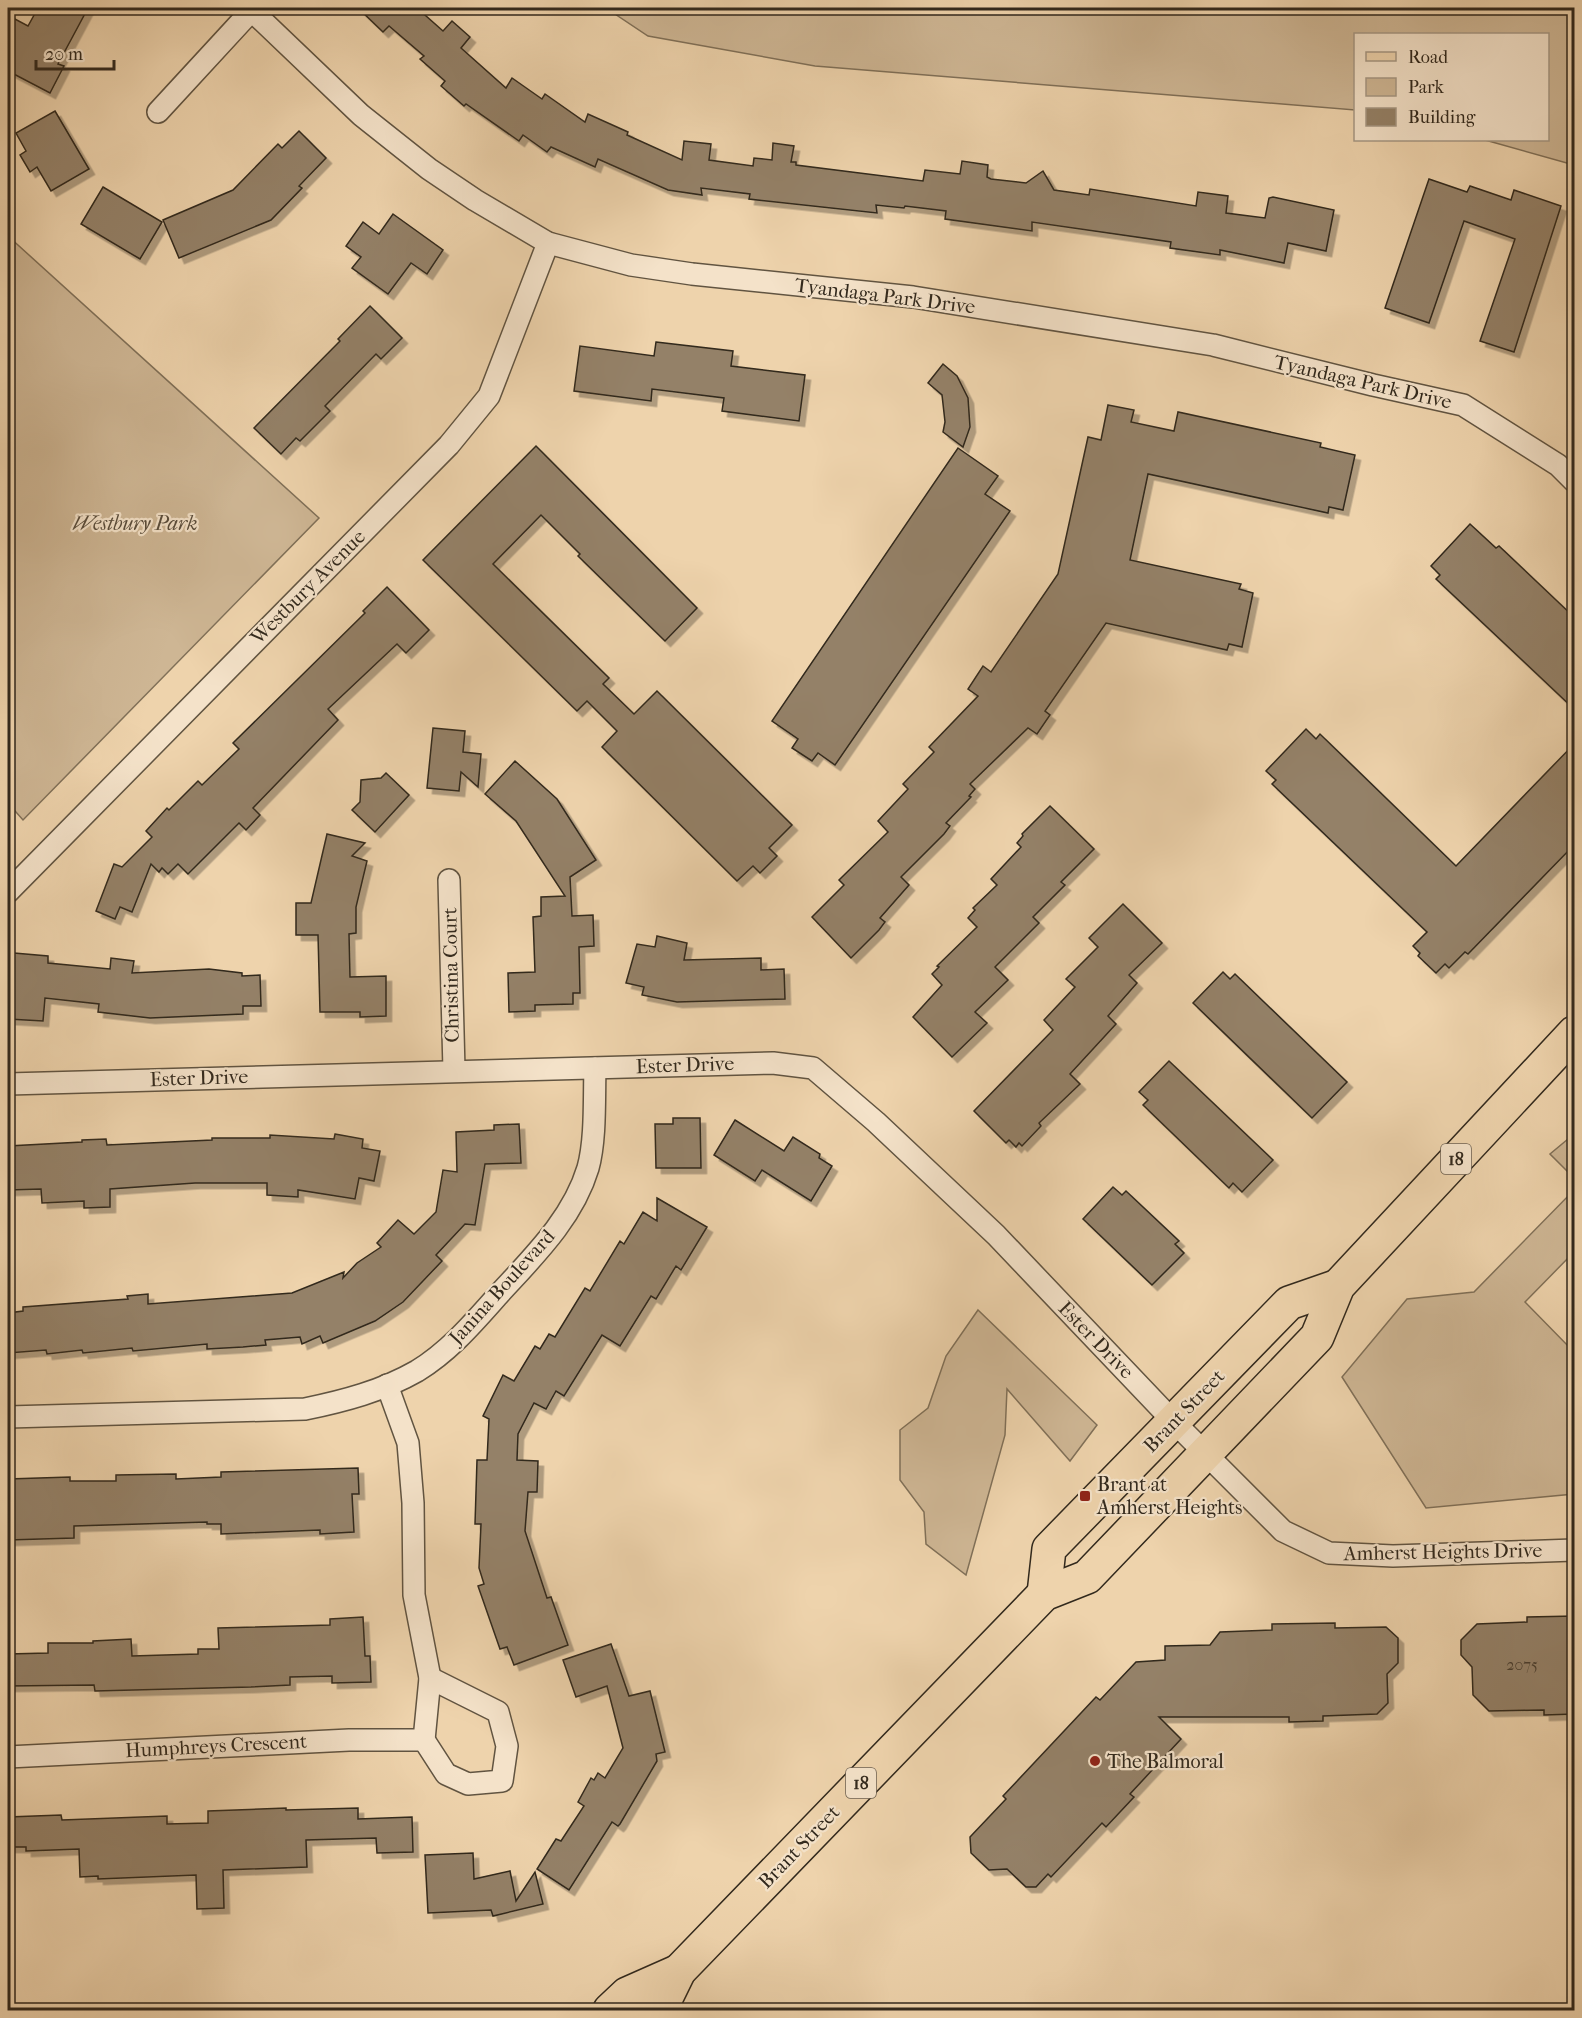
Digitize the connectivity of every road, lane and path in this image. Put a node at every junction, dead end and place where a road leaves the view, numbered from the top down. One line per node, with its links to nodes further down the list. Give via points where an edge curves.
1 (250, 9): 2 (street); 3 (street, Tyandaga Park Drive, via 361,115 429,169)
2 (158, 112)
3 (548, 243): 4 (street, Tyandaga Park Drive, via 641,267 913,297 1213,345 1463,405 1558,465); 6 (street, Westbury Avenue, via 489,396 449,445)
4 (1575, 481)
5 (449, 880): 9 (street, Christina Court)
6 (8, 892)
7 (1575, 1033): 11 (main road, Brant Street / 18)
8 (595, 1068): 9 (street, Ester Drive); 12 (street, Janina Boulevard, via 588,1167 571,1207 553,1233 459,1338 418,1370); 14 (street, Ester Drive, via 773,1063 813,1068 996,1235)
9 (454, 1070): 10 (street, Ester Drive)
10 (8, 1084)
11 (1338, 1286): 14 (main road, Brant Street / 18, via 1289,1303); 15 (main road, Brant Street / 18, via 1317,1337)
12 (387, 1385): 13 (street, Janina Boulevard, via 345,1401 305,1409); 18 (street, via 408,1443 414,1595)
13 (8, 1417)
14 (1173, 1421): 15 (street, Ester Drive); 17 (main road, Brant Street / 18, via 1049,1549)
15 (1204, 1452): 16 (street, Amherst Heights Drive, via 1283,1531 1329,1553 1393,1556); 17 (main road, Brant Street / 18, via 1087,1577)
16 (1575, 1550)
17 (1044, 1594): 21 (main road, Brant Street / 18)
18 (430, 1678): 19 (street); 19 (street, via 498,1712 507,1746 502,1781 468,1784 446,1774)
19 (424, 1740): 20 (street, Humphreys Crescent, via 349,1740)
20 (8, 1757)
21 (679, 1971): 22 (main road, Brant Street / 18, via 627,1994); 23 (main road, Brant Street / 18)
22 (610, 2010)
23 (660, 2010)

